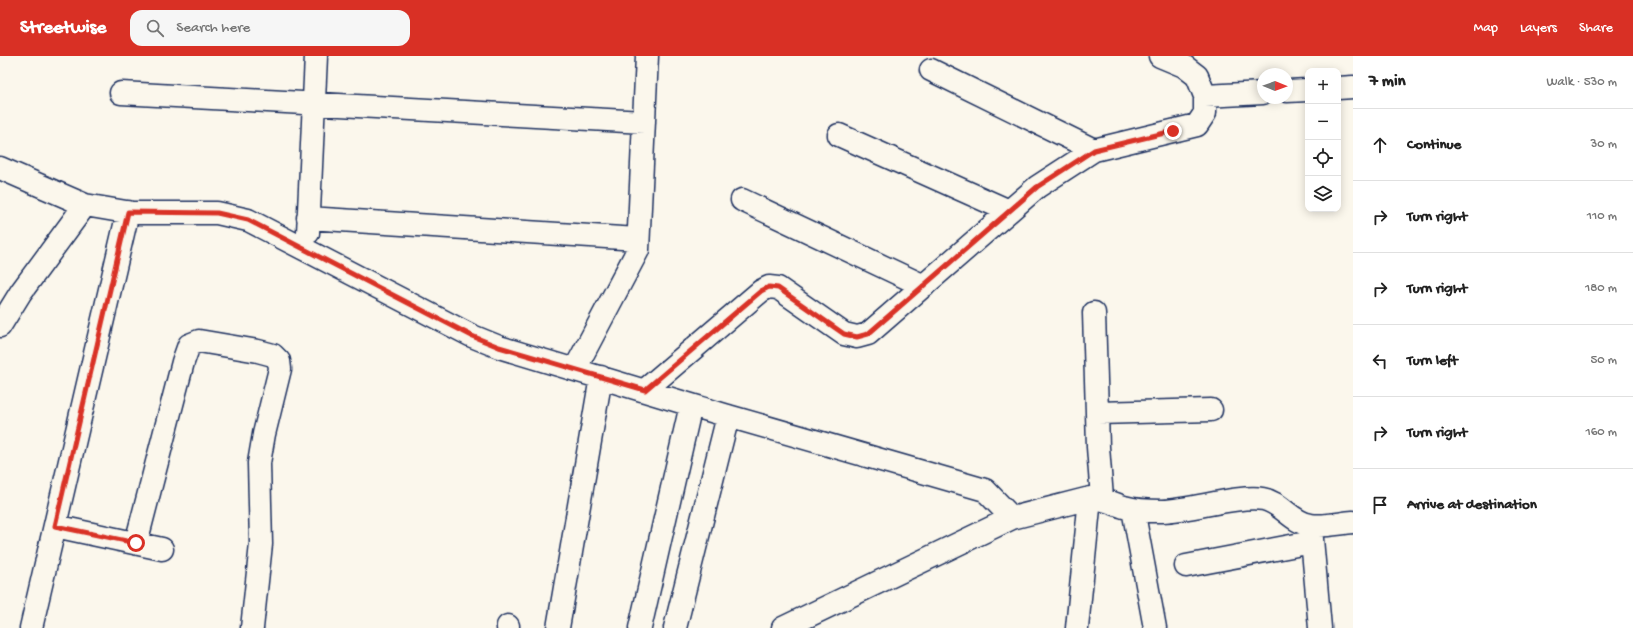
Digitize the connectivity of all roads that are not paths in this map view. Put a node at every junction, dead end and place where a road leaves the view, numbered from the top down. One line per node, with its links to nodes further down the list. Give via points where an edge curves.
1 (316, 56): 12 (street)
2 (647, 56): 13 (street)
3 (1160, 56): 11 (street, via 1184,66 1197,76)
4 (932, 70): 15 (street)
5 (1353, 87): 6 (street)
6 (1341, 88)
7 (1305, 90): 8 (street)
8 (1293, 91)
9 (121, 93): 12 (street)
10 (1257, 93): 11 (street)
11 (1205, 96): 15 (street, via 1205,113 1196,125)
12 (314, 103): 13 (street); 21 (street)
13 (644, 122): 22 (street)
14 (839, 135): 19 (street)
15 (1094, 150): 19 (street, via 1037,187)
16 (0, 168): 18 (street)
17 (742, 200): 24 (street)
18 (85, 205): 20 (street); 26 (street, via 21,292)
19 (1009, 211): 24 (street)
20 (128, 212): 23 (street, via 217,213 248,220); 38 (street)
21 (308, 218): 22 (street); 23 (street)
22 (638, 238): 27 (street, via 638,250)
23 (307, 250): 27 (street, via 472,336 499,347)
24 (924, 286): 29 (street, via 868,334 857,337 844,334 778,288 769,287 761,291)
25 (1094, 313): 32 (street)
26 (0, 326)
27 (575, 369): 28 (street)
28 (601, 377): 29 (street); 45 (street)
29 (645, 390): 30 (street)
30 (691, 405): 33 (street); 46 (street)
31 (1211, 410): 32 (street)
32 (1098, 413): 34 (street)
33 (728, 416): 36 (street, via 985,490); 47 (street)
34 (1096, 498): 35 (street); 36 (street); 49 (street)
35 (1133, 509): 39 (street, via 1166,511 1262,499 1299,521); 50 (street)
36 (1012, 518): 48 (street)
37 (1353, 522): 39 (street)
38 (55, 526): 40 (street); 43 (street)
39 (1311, 534): 42 (street); 51 (street)
40 (136, 543): 41 (street); 44 (street, via 189,345 199,341 273,355 279,361 280,369 258,463 261,544)
41 (162, 549)
42 (1186, 566)
43 (30, 628)
44 (252, 628)
45 (558, 628)
46 (640, 628)
47 (675, 628)
48 (783, 628)
49 (1077, 628)
50 (1155, 628)
51 (1320, 628)

